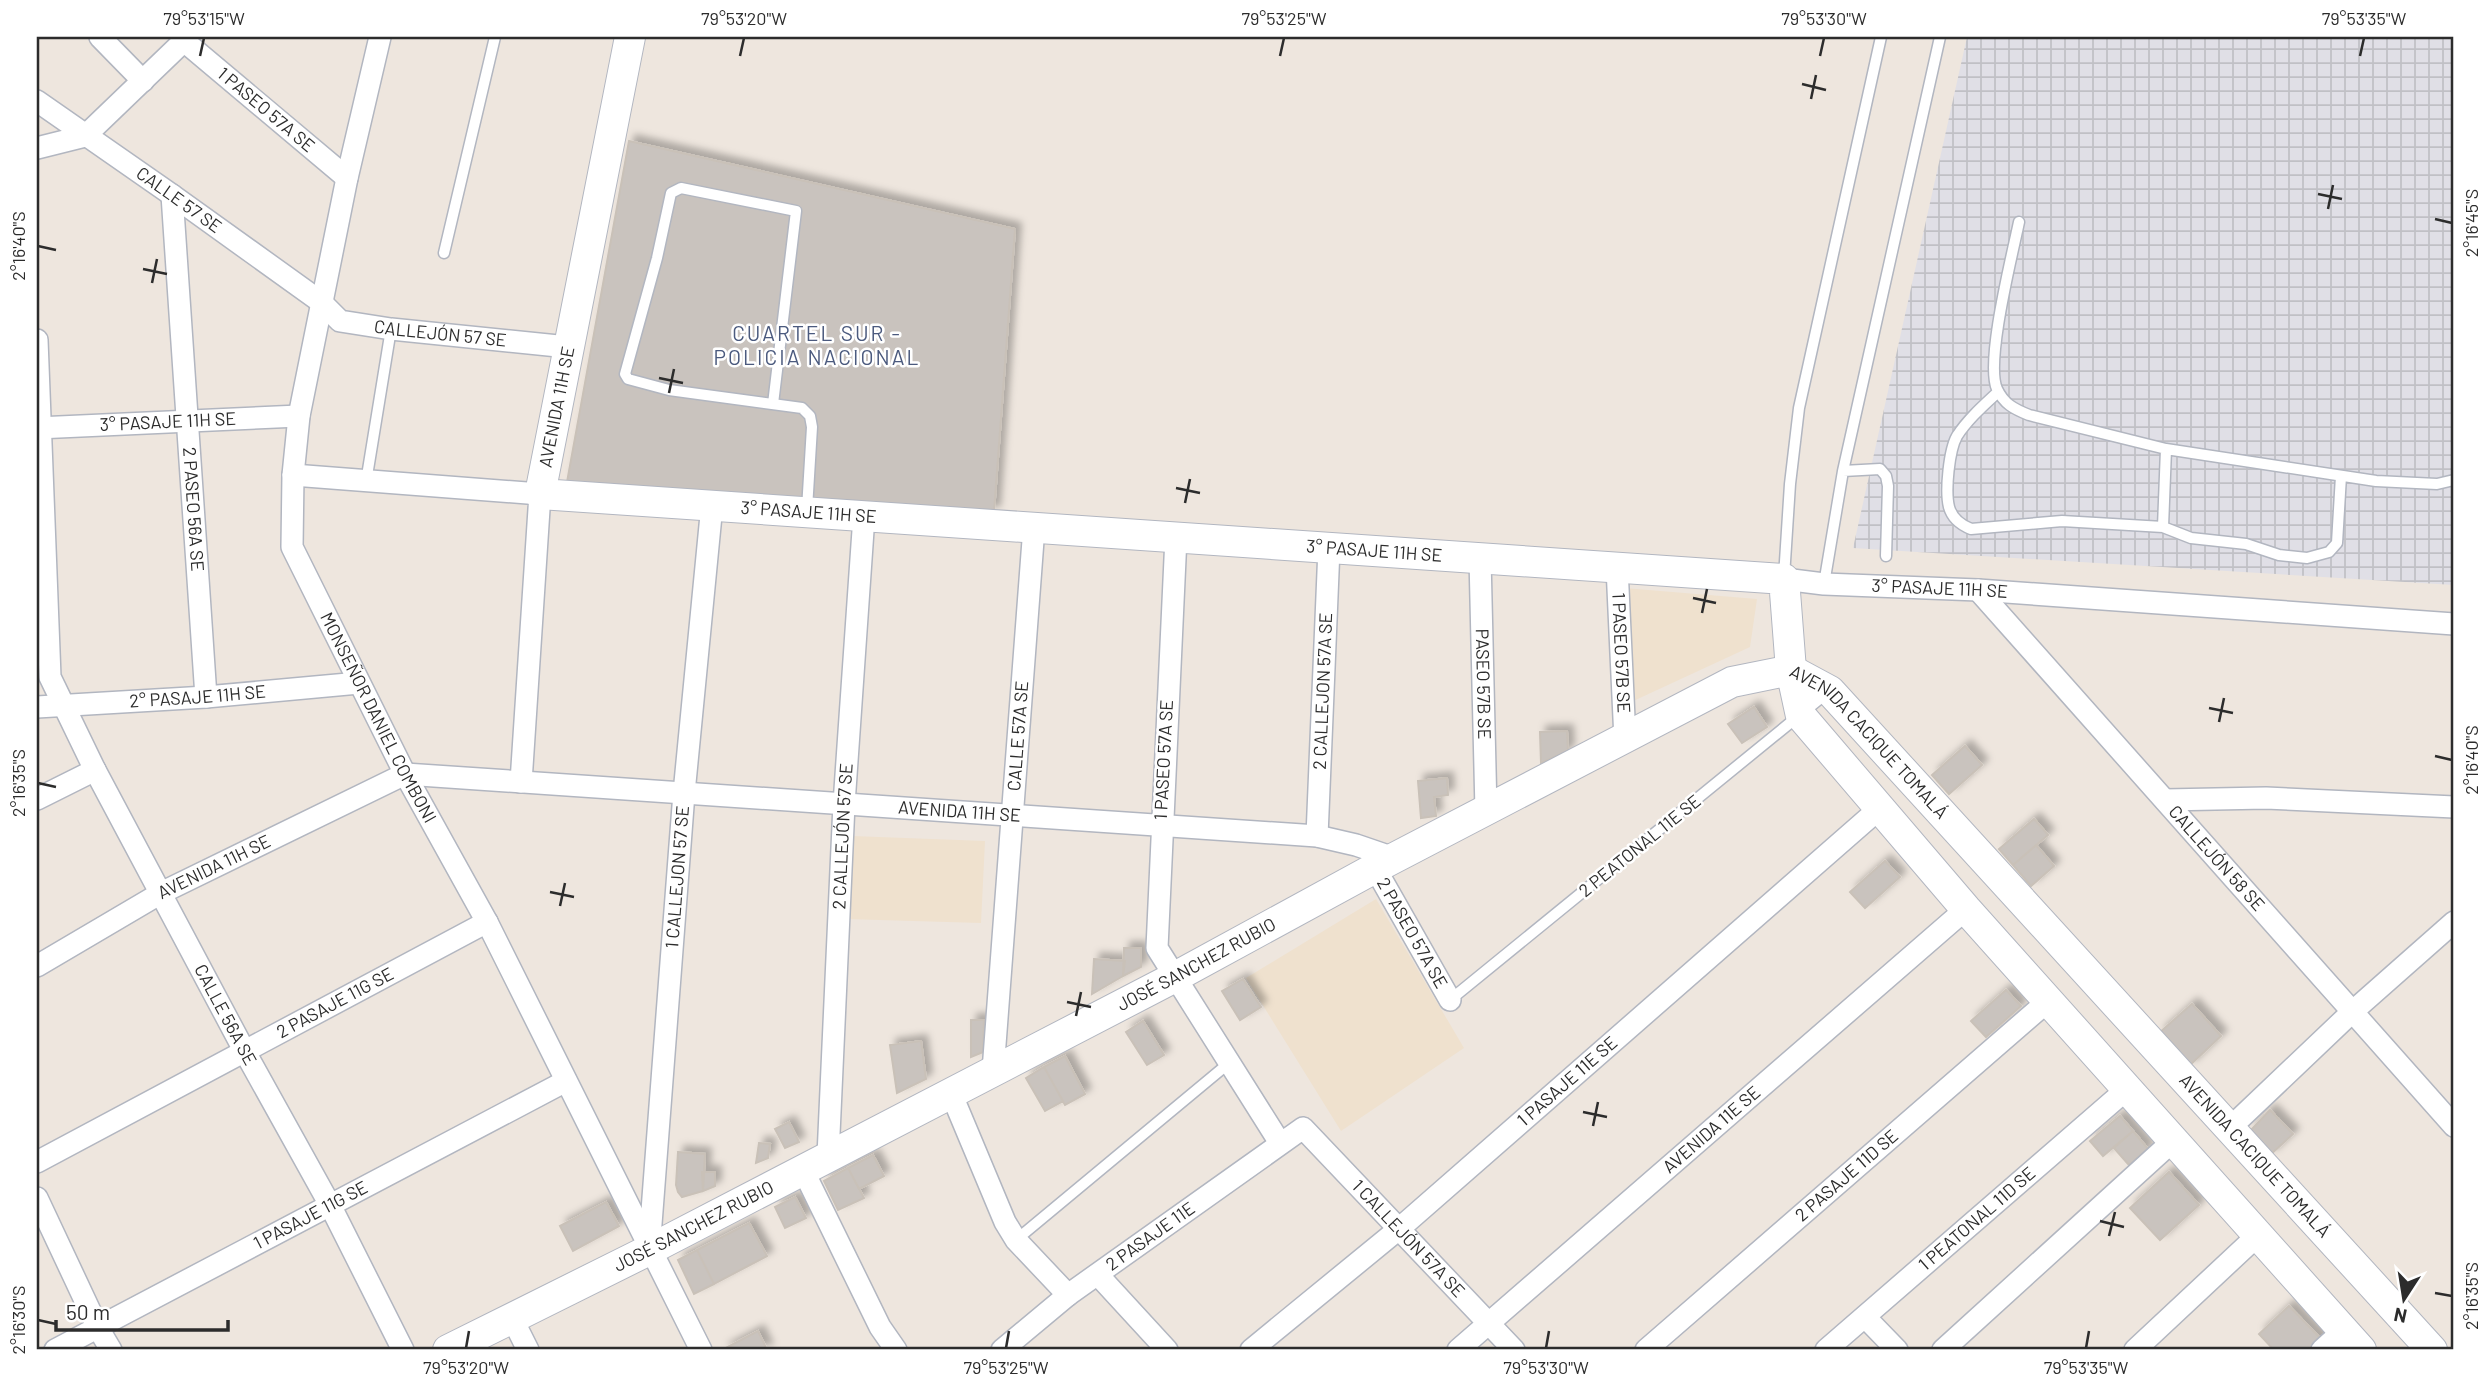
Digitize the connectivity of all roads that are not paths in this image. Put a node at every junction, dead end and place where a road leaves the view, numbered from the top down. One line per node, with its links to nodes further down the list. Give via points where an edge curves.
1 (100, 37): 8 (street)
2 (380, 37): 12 (street, MONSEÑOR DANIEL COMBONI)
3 (495, 37): 15 (lane)
4 (630, 37): 19 (main road, AVENIDA 11H SE)
5 (1881, 37): 42 (lane, via 1799,408)
6 (1940, 37): 26 (lane)
7 (186, 39): 8 (street); 12 (street, 1 PASEO 57A SE)
8 (143, 81): 10 (street)
9 (37, 101): 10 (street, CALLE 57 SE)
10 (85, 136): 11 (street); 13 (street, CALLE 57 SE)
11 (37, 148)
12 (347, 178): 16 (street, MONSEÑOR DANIEL COMBONI)
13 (172, 195): 16 (street, CALLE 57 SE); 23 (street, 2 PASEO 56A SE)
14 (2019, 222): 20 (lane, via 1995,348)
15 (444, 253)
16 (321, 302): 17 (street, CALLEJÓN 57 SE, via 340,321); 22 (street, MONSEÑOR DANIEL COMBONI)
17 (391, 329): 19 (street, CALLEJÓN 57 SE); 30 (lane)
18 (37, 340): 24 (street)
19 (568, 346): 31 (main road, AVENIDA 11H SE)
20 (1998, 391): 25 (lane, via 2010,408 2029,415); 36 (lane, via 1955,439 1950,508 1960,525 1971,529 2062,522)
21 (773, 404): 21 (lane, via 669,390 628,379 625,374 671,193 681,188 796,211); 33 (lane, via 802,408 810,416 813,444)
22 (299, 416): 23 (street, 3° PASAJE 11H SE); 27 (street, MONSEÑOR DANIEL COMBONI)
23 (187, 421): 24 (street, 3° PASAJE 11H SE); 49 (street, 2 PASEO 56A SE)
24 (39, 428): 50 (street, CALLE 56A SE, via 50,677)
25 (2166, 449): 28 (lane); 36 (lane)
26 (1843, 471): 39 (lane, via 1880,469 1885,476); 43 (lane)
27 (293, 475): 30 (street, 3° PASAJE 11H SE); 47 (street, MONSEÑOR DANIEL COMBONI, via 292,547)
28 (2341, 476): 29 (lane, via 2437,484); 36 (lane, via 2337,543 2329,552 2307,558 2279,555 2246,544 2192,538)
29 (2454, 480)
30 (366, 482): 31 (street, 3° PASAJE 11H SE)
31 (540, 494): 32 (main road, 3° PASAJE 11H SE); 56 (street, AVENIDA 11H SE)
32 (712, 505): 33 (main road, 3° PASAJE 11H SE); 57 (street, 1 CALLEJON 57 SE)
33 (807, 512): 34 (main road, 3° PASAJE 11H SE)
34 (864, 516): 35 (main road, 3° PASAJE 11H SE); 60 (street, 2 CALLEJÓN 57 SE)
35 (1034, 527): 37 (main road, 3° PASAJE 11H SE); 64 (street, CALLE 57A SE)
36 (2163, 527)
37 (1176, 537): 38 (main road, 3° PASAJE 11H SE); 65 (street, 1 PASEO 57A SE)
38 (1329, 548): 40 (main road, 3° PASAJE 11H SE); 66 (street, 2 CALLEJON 57A SE)
39 (1886, 556)
40 (1480, 558): 41 (main road, 3° PASAJE 11H SE); 63 (street, PASEO 57B SE)
41 (1617, 567): 42 (main road, 3° PASAJE 11H SE); 53 (street, 1 PASEO 57B SE)
42 (1784, 579): 43 (street, 3° PASAJE 11H SE); 46 (main road)
43 (1824, 584): 44 (street, 3° PASAJE 11H SE)
44 (1978, 590): 45 (street, 3° PASAJE 11H SE); 59 (street, CALLEJÓN 58 SE)
45 (2454, 624)
46 (1791, 670): 48 (main road, AVENIDA CACIQUE TOMALÁ); 52 (main road, AVENIDA CACIQUE TOMALÁ); 53 (main road, JOSÉ SANCHEZ RUBIO, via 1732,682)
47 (359, 683): 49 (street, 2° PASAJE 11H SE); 55 (street, MONSEÑOR DANIEL COMBONI)
48 (1830, 691): 52 (lane, 2 PEATONAL 11E SE); 84 (main road, AVENIDA CACIQUE TOMALÁ)
49 (205, 697): 50 (street, 2° PASAJE 11H SE)
50 (65, 704): 51 (street, 2° PASAJE 11H SE); 54 (street, CALLE 56A SE)
51 (37, 706)
52 (1801, 716): 62 (main road, AVENIDA CACIQUE TOMALÁ); 74 (lane, 2 PEATONAL 11E SE)
53 (1625, 740): 63 (main road, JOSÉ SANCHEZ RUBIO)
54 (95, 771): 58 (street); 68 (street, CALLE 56A SE)
55 (405, 774): 56 (street, AVENIDA 11H SE); 68 (street, AVENIDA 11H SE); 70 (street, MONSEÑOR DANIEL COMBONI)
56 (521, 782): 57 (street, AVENIDA 11H SE)
57 (684, 793): 60 (street, AVENIDA 11H SE); 95 (street, 1 CALLEJON 57 SE)
58 (37, 799)
59 (2165, 800): 61 (street, via 2266,798); 76 (street, CALLEJÓN 58 SE)
60 (844, 804): 64 (street, AVENIDA 11H SE); 89 (street, 2 CALLEJÓN 57 SE)
61 (2454, 807)
62 (1880, 808): 69 (main road, AVENIDA CACIQUE TOMALÁ); 92 (street, 1 PASAJE 11E SE)
63 (1486, 811): 67 (main road, JOSÉ SANCHEZ RUBIO)
64 (1012, 815): 65 (street, AVENIDA 11H SE); 79 (street, CALLE 57A SE)
65 (1161, 825): 66 (street, AVENIDA 11H SE); 73 (street, 1 PASEO 57A SE, via 1157,948)
66 (1317, 836): 67 (street, AVENIDA 11H SE, via 1356,845)
67 (1385, 863): 73 (main road, JOSÉ SANCHEZ RUBIO); 74 (street, 2 PASEO 57A SE)
68 (161, 893): 72 (street, AVENIDA 11H SE); 77 (street, CALLE 56A SE)
69 (1966, 909): 75 (main road, AVENIDA CACIQUE TOMALÁ); 100 (street, AVENIDA 11E SE)
70 (487, 922): 77 (street, 2 PASAJE 11G SE); 80 (street, MONSEÑOR DANIEL COMBONI)
71 (2454, 922): 76 (street)
72 (37, 966)
73 (1175, 977): 78 (street); 79 (main road, JOSÉ SANCHEZ RUBIO)
74 (1450, 1000)
75 (2048, 1001): 81 (main road, AVENIDA CACIQUE TOMALÁ); 115 (street, 2 PASAJE 11D SE)
76 (2351, 1012): 83 (street, CALLEJÓN 58 SE); 84 (street)
77 (244, 1052): 88 (street, 2 PASAJE 11G SE); 91 (street, CALLE 56A SE)
78 (1229, 1063): 87 (street); 94 (lane)
79 (993, 1071): 82 (main road, JOSÉ SANCHEZ RUBIO)
80 (566, 1081): 91 (street, 1 PASAJE 11G SE); 95 (street, MONSEÑOR DANIEL COMBONI)
81 (2127, 1089): 86 (main road, AVENIDA CACIQUE TOMALÁ); 98 (street, 1 PEATONAL 11D SE)
82 (951, 1093): 89 (main road, JOSÉ SANCHEZ RUBIO); 94 (street, via 1004,1222)
83 (2454, 1126)
84 (2231, 1127): 120 (main road, AVENIDA CACIQUE TOMALÁ)
85 (1303, 1128): 87 (street, 2 PASAJE 11E); 92 (street, 1 CALLEJÓN 57A SE)
86 (2174, 1140): 93 (main road, AVENIDA CACIQUE TOMALÁ); 118 (street)
87 (1280, 1143): 96 (street, 2 PASAJE 11E)
88 (37, 1163)
89 (816, 1163): 95 (main road, JOSÉ SANCHEZ RUBIO); 109 (street, 2 CALLEJÓN 57 SE, via 880,1327)
90 (37, 1198): 101 (street)
91 (330, 1205): 101 (street, 1 PASAJE 11G SE); 105 (street, CALLE 56A SE)
92 (1400, 1228): 100 (street, 1 CALLEJÓN 57A SE); 112 (street, 1 PASAJE 11E SE)
93 (2257, 1236): 102 (main road, AVENIDA CACIQUE TOMALÁ); 119 (street)
94 (1016, 1240): 97 (street)
95 (649, 1250): 99 (main road, JOSÉ SANCHEZ RUBIO); 108 (street, MONSEÑOR DANIEL COMBONI)
96 (1098, 1275): 97 (street, 2 PASAJE 11E); 111 (street)
97 (1068, 1295): 110 (street, 2 PASAJE 11E)
98 (1865, 1317): 116 (street, 1 PEATONAL 11D SE); 117 (street)
99 (512, 1318): 106 (main road, JOSÉ SANCHEZ RUBIO); 107 (street)
100 (1489, 1325): 113 (street, AVENIDA 11E SE); 114 (street, 1 CALLEJÓN 57A SE)
101 (97, 1328): 103 (street, 1 PASAJE 11G SE); 104 (street)
102 (2342, 1344)
103 (55, 1350)
104 (111, 1350)
105 (403, 1350)
106 (448, 1350)
107 (528, 1350)
108 (701, 1350)
109 (896, 1350)
110 (1002, 1350)
111 (1167, 1350)
112 (1251, 1350)
113 (1458, 1350)
114 (1514, 1350)
115 (1646, 1350)
116 (1826, 1350)
117 (1897, 1350)
118 (1943, 1350)
119 (2135, 1350)
120 (2432, 1350)

